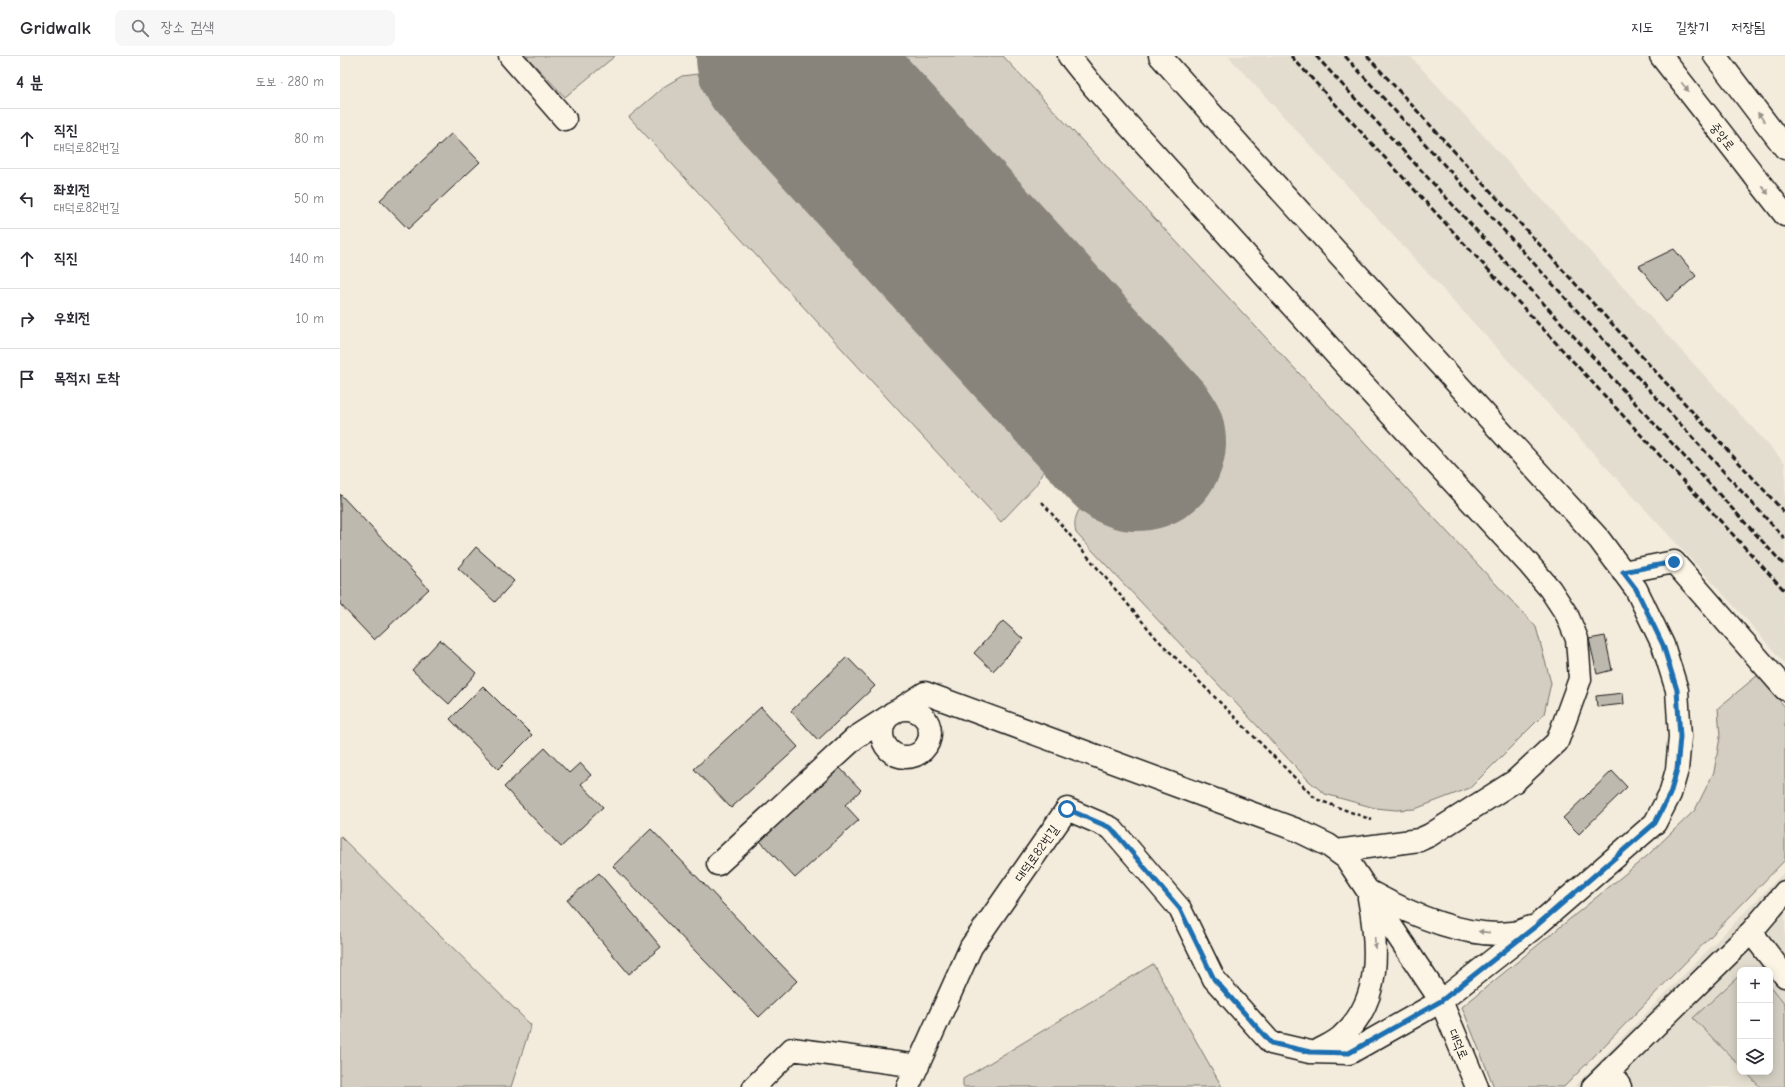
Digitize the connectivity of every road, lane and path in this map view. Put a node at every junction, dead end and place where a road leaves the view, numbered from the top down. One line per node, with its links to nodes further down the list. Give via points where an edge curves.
1 (510, 56): 6 (main road)
2 (1069, 56): 13 (main road, via 1093,86 1354,375 1550,588 1567,615 1577,639 1580,678 1556,742 1515,781 1418,840)
3 (1160, 56): 10 (main road, 대덕로82번길, via 1599,539)
4 (1662, 56): 8 (main road, 중앙로, one-way to 8)
5 (1715, 56): 7 (main road, one-way to 5)
6 (564, 119)
7 (1785, 148)
8 (1785, 215)
9 (1042, 502): 12 (path, via 1157,639 1316,799)
10 (1623, 572): 11 (main road, via 1674,562); 17 (main road, 대덕로82번길, via 1636,589 1663,645 1677,690 1680,737 1677,770 1670,794 1655,823)
11 (1785, 689)
12 (1373, 821)
13 (1337, 851): 14 (main road, 대덕로, via 1297,830 925,693 856,738); 15 (main road, 대덕로, via 1346,858)
14 (718, 864)
15 (1368, 891): 17 (main road, one-way to 15, via 1513,933 1466,930 1416,915); 20 (main road, 대덕로); 21 (main road, one-way to 21, via 1374,921 1375,949 1375,975 1370,992 1359,1019 1341,1037)
16 (1785, 892): 18 (main road)
17 (1536, 926): 20 (main road, 대덕로82번길)
18 (1751, 932): 19 (main road); 23 (main road)
19 (1785, 976)
20 (1441, 1001): 21 (main road, 대덕로82번길, via 1349,1053); 26 (main road, 대덕로)
21 (1316, 1052): 22 (main road, 대덕로82번길, via 1271,1043 1214,979 1180,909 1111,828 1067,809 971,947)
22 (918, 1066): 24 (main road, via 792,1049); 25 (main road, 대덕로82번길)
23 (1615, 1079): 27 (main road)
24 (754, 1087)
25 (908, 1087)
26 (1477, 1087)
27 (1593, 1087)

